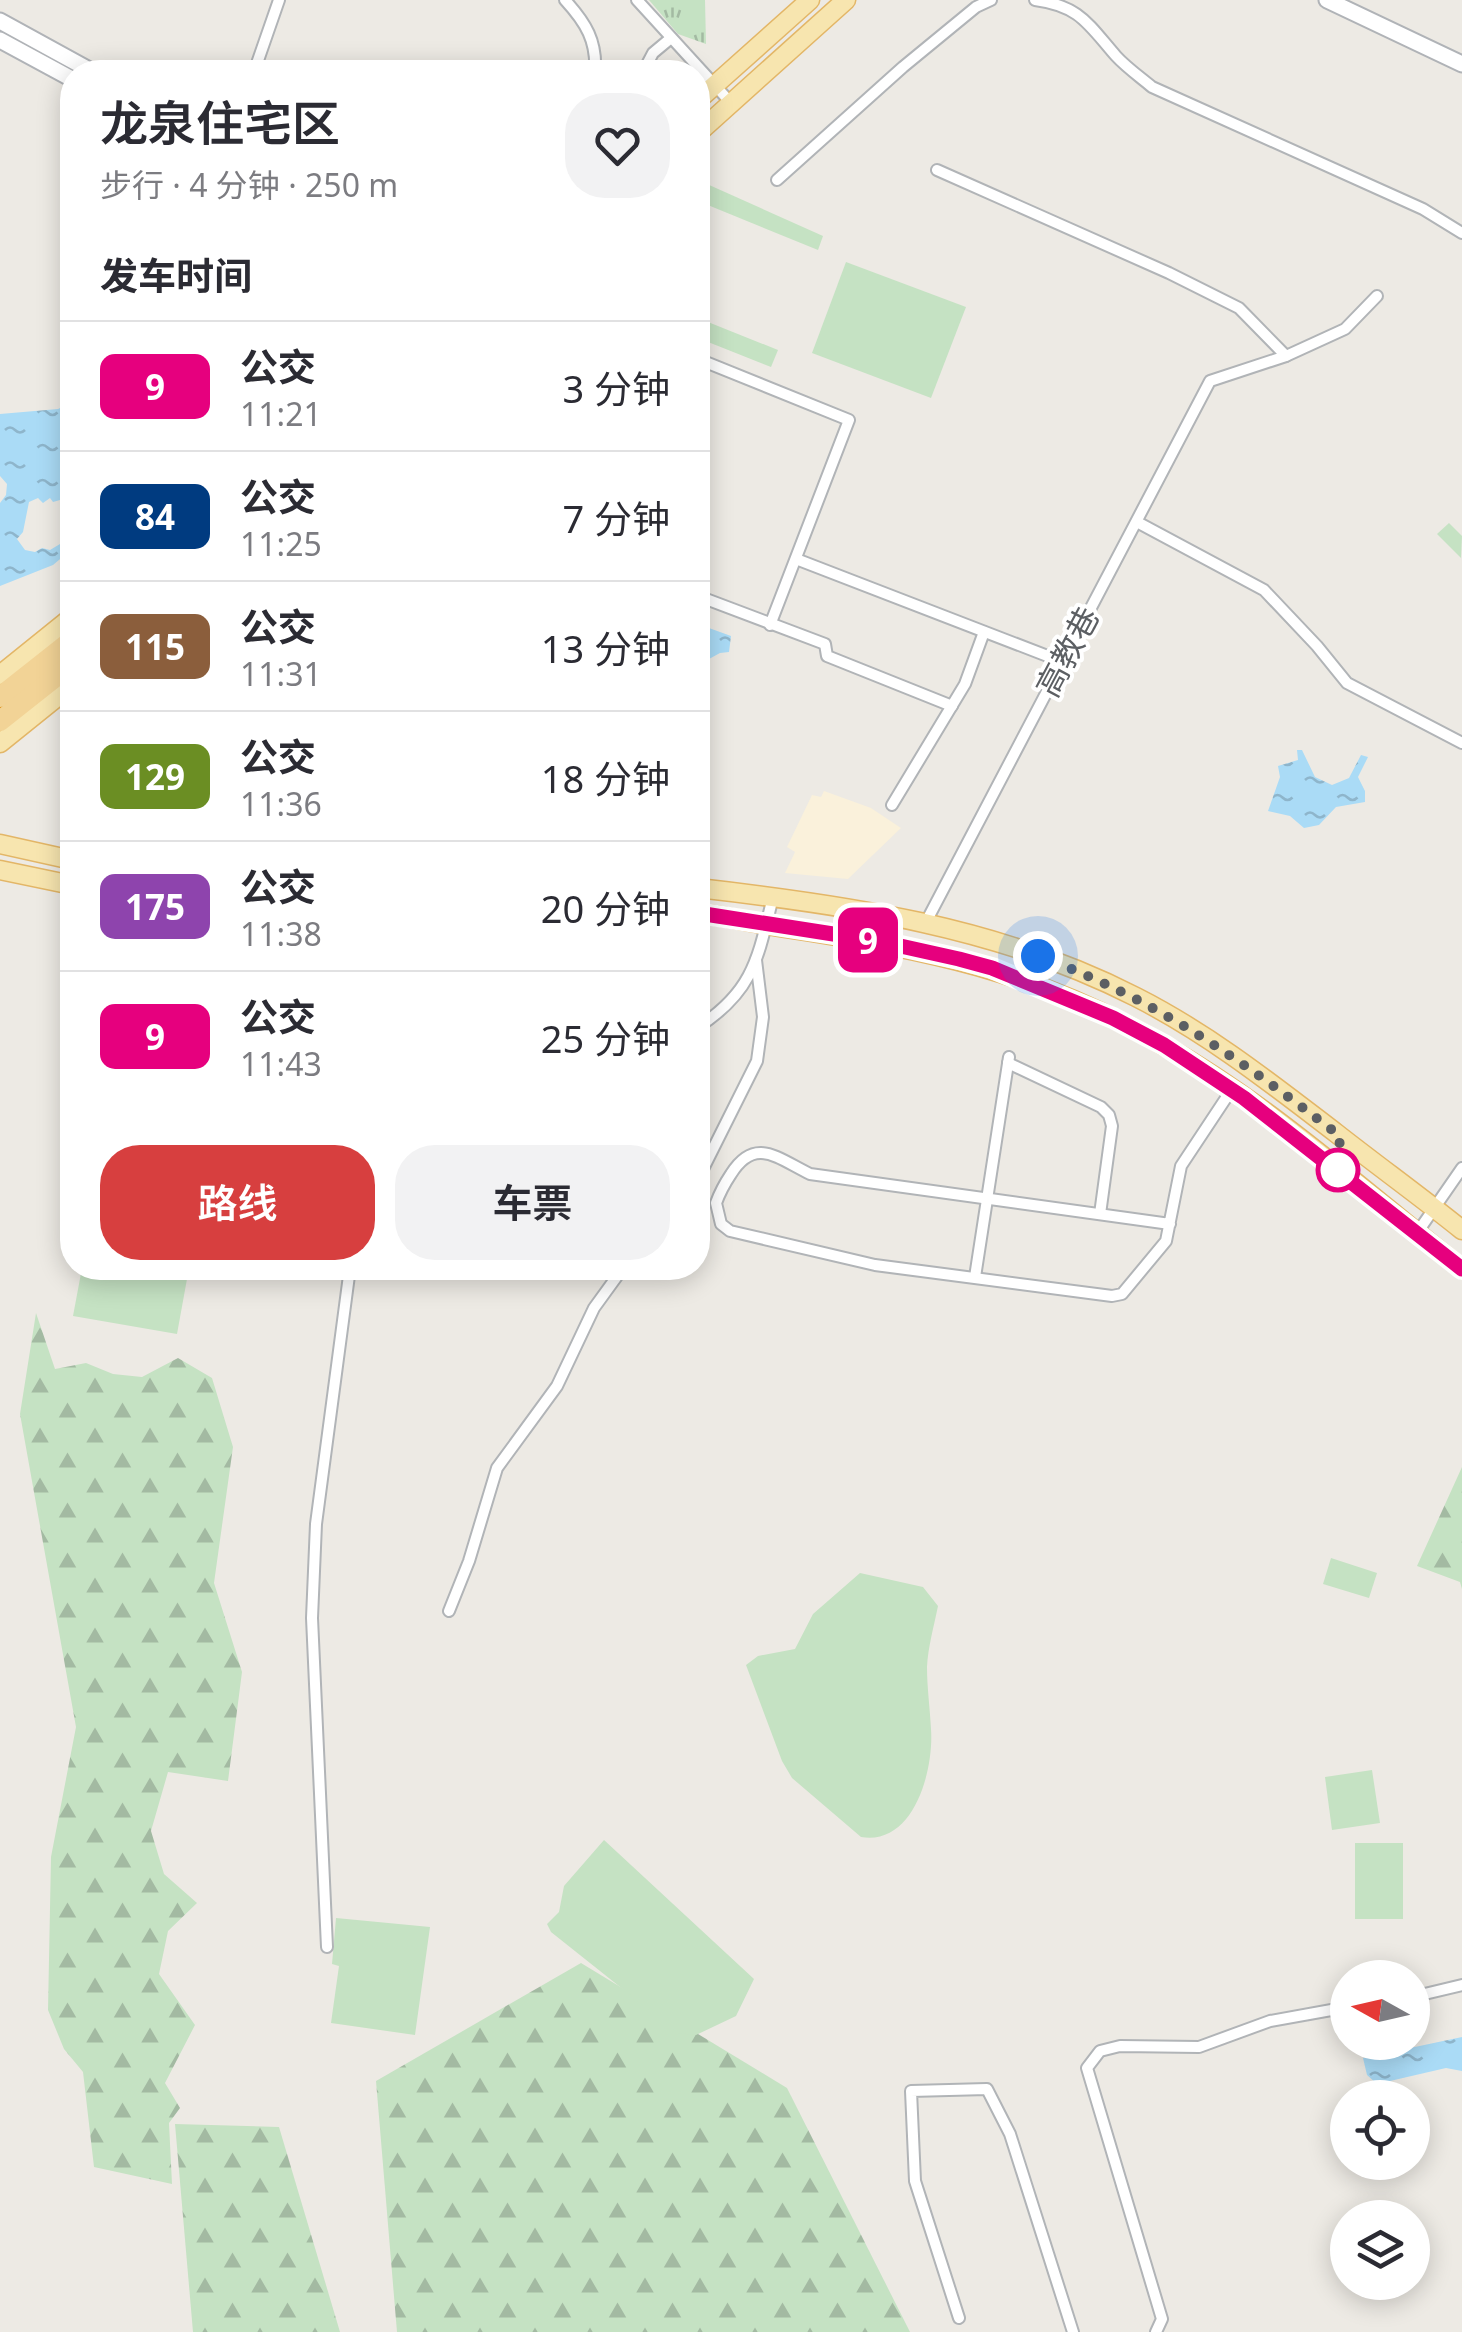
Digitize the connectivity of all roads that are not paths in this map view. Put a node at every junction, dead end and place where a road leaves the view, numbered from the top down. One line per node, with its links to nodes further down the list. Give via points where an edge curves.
1 (280, 0): 14 (street)
2 (565, 0): 15 (street, via 595,45)
3 (637, 0): 11 (street)
4 (810, 0): 21 (main road)
5 (846, 0): 23 (main road)
6 (991, 0): 9 (street)
7 (1035, 0): 27 (street, via 1078,13 1152,86 1422,208)
8 (1327, 0): 18 (street)
9 (970, 4): 26 (street)
10 (0, 21): 13 (street)
11 (670, 38): 16 (street); 17 (street)
12 (0, 40): 19 (street)
13 (72, 60)
14 (258, 60)
15 (595, 60)
16 (649, 60)
17 (691, 60)
18 (1462, 64)
19 (60, 73)
20 (710, 80): 21 (street)
21 (715, 85): 22 (main road); 23 (street)
22 (710, 89)
23 (732, 104): 24 (main road)
24 (710, 123)
25 (937, 170): 29 (street, via 1239,308)
26 (777, 180)
27 (1462, 233)
28 (1377, 296): 29 (street, via 1345,329)
29 (1286, 356): 31 (street, 高教巷, via 1210,382)
30 (710, 364): 32 (street, via 849,420)
31 (1137, 522): 38 (street, 高教巷); 46 (street, via 1264,590 1348,684)
32 (796, 559): 34 (street); 36 (street)
33 (710, 601): 34 (street)
34 (770, 625): 43 (street, via 825,644 827,656)
35 (60, 627): 40 (main road)
36 (984, 632): 38 (street); 43 (street)
37 (60, 650): 42 (highway)
38 (1063, 662): 55 (street, 高教巷)
39 (60, 674): 44 (highway)
40 (0, 675)
41 (60, 695): 45 (main road)
42 (0, 698)
43 (952, 706): 47 (street)
44 (0, 721)
45 (0, 743)
46 (1462, 743)
47 (892, 805)
48 (0, 844): 49 (main road)
49 (60, 857)
50 (0, 870): 51 (main road)
51 (60, 882)
52 (710, 889): 53 (main road)
53 (773, 896): 55 (main road); 56 (street)
54 (710, 915): 56 (main road)
55 (926, 922): 63 (main road, via 1073,968 1168,1015 1248,1065)
56 (766, 924): 57 (street); 59 (main road, via 992,968 1113,1018)
57 (756, 960): 58 (street, via 731,1002); 60 (street, via 764,1017 757,1060)
58 (710, 1018)
59 (1232, 1089): 65 (street, via 1186,1156); 67 (main road)
60 (710, 1155)
61 (1462, 1168): 63 (street)
62 (987, 1198): 64 (street); 64 (street, via 1009,1060 1110,1114); 69 (street); 69 (street, via 810,1174 760,1152 741,1158 716,1204 730,1231 875,1265)
63 (1435, 1208): 66 (main road); 67 (street)
64 (1100, 1214): 65 (street)
65 (1170, 1224): 69 (street, via 1160,1251 1122,1294)
66 (1462, 1230)
67 (1417, 1233): 68 (main road)
68 (1462, 1269)
69 (974, 1276)
70 (348, 1280): 73 (street, via 316,1524 312,1618)
71 (614, 1280): 72 (street, via 556,1386 497,1468)
72 (449, 1611)
73 (327, 1946)
74 (1462, 1986): 75 (street)
75 (1430, 1993)
76 (1330, 2010): 79 (street, via 1270,2021 1199,2047 1120,2046 1100,2052 1087,2068 1162,2319)
77 (959, 2318): 78 (street, via 915,2181 911,2090 987,2089 1010,2134)
78 (1072, 2332)
79 (1156, 2332)

